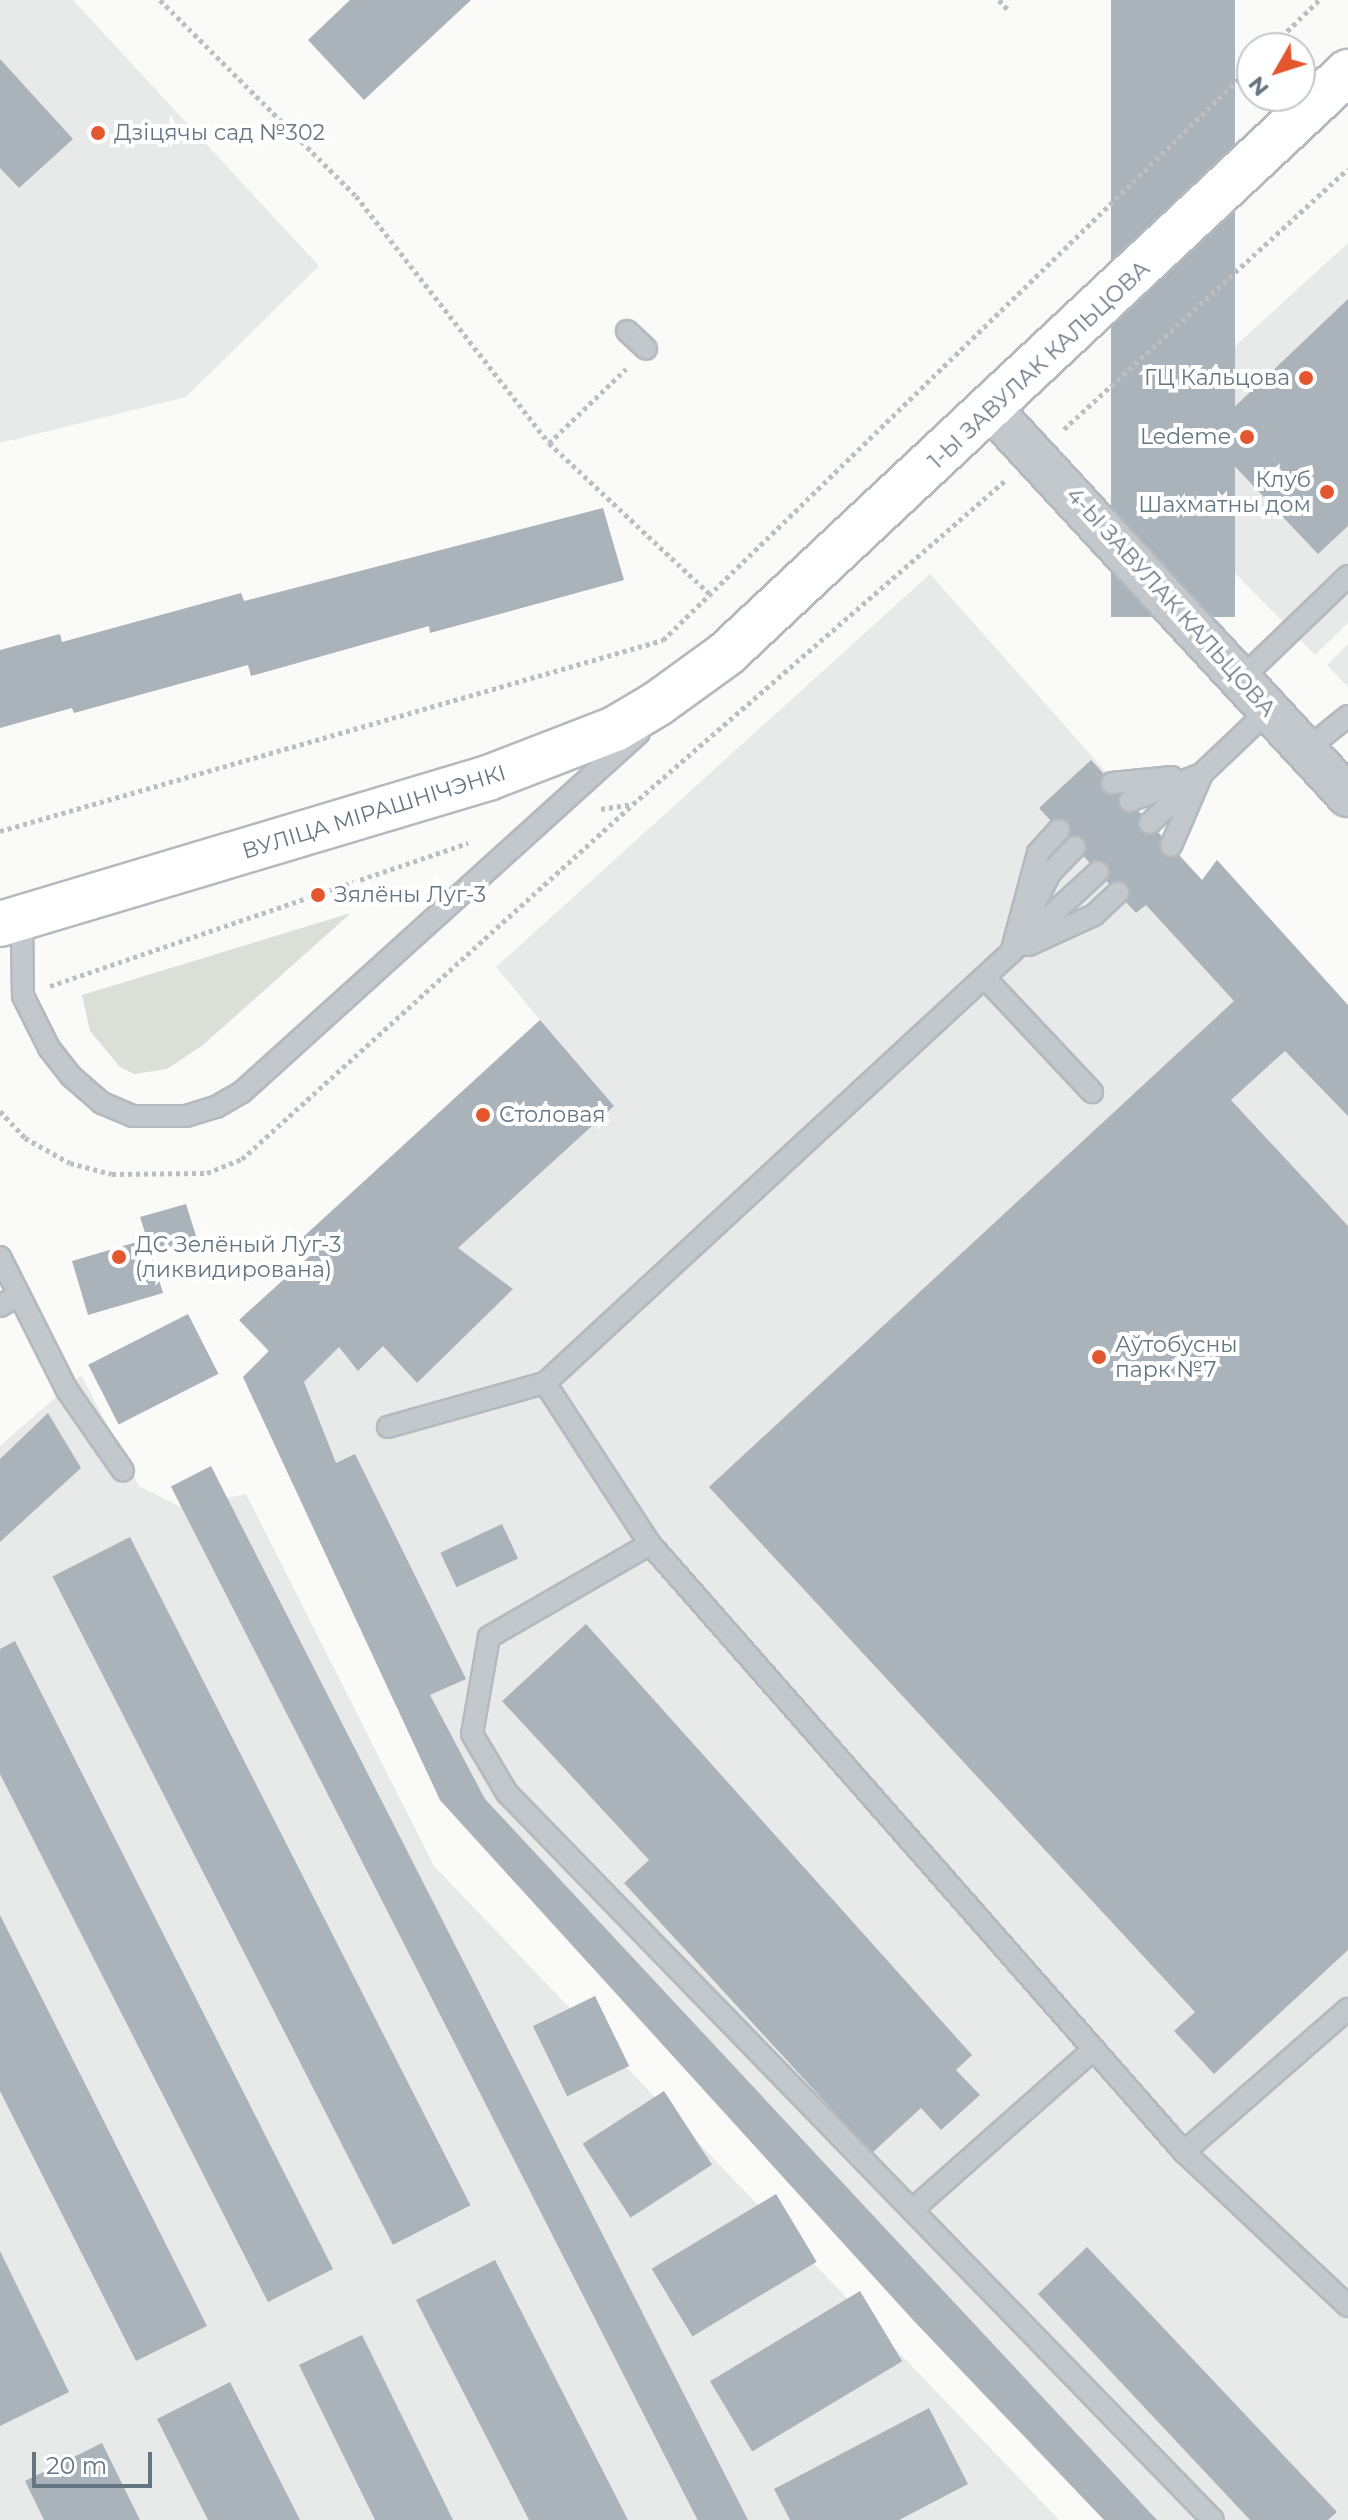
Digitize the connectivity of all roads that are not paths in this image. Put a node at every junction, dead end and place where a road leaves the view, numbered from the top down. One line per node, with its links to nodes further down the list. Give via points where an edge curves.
1 (1348, 72): 4 (main road, 1-Ы ЗАВУЛАК КАЛЬЦОВА)
2 (627, 331): 3 (lane)
3 (646, 349)
4 (992, 410): 6 (main road, 1-Ы ЗАВУЛАК КАЛЬЦОВА); 7 (street, 4-Ы ЗАВУЛАК КАЛЬЦОВА)
5 (1348, 576): 7 (lane)
6 (726, 654): 21 (main road, ВУЛІЦА МІРАШНІЧЭНКІ, via 646,711 563,751); 21 (lane, via 242,1092 216,1107 186,1116 132,1116 102,1103 72,1077 49,1048 23,996)
7 (1241, 679): 8 (street, 4-Ы ЗАВУЛАК КАЛЬЦОВА)
8 (1269, 710): 10 (street, 4-Ы ЗАВУЛАК КАЛЬЦОВА); 11 (lane)
9 (1348, 716): 10 (lane)
10 (1306, 750): 13 (street, 4-Ы ЗАВУЛАК КАЛЬЦОВА)
11 (1202, 774): 12 (lane); 14 (lane); 15 (lane); 17 (lane)
12 (1112, 783)
13 (1348, 796)
14 (1130, 801)
15 (1150, 823)
16 (1059, 830): 22 (lane, via 1038,853)
17 (1171, 846)
18 (1075, 847): 22 (lane, via 1050,873)
19 (1098, 872): 22 (lane)
20 (1118, 893): 22 (lane, via 1094,915)
21 (11, 921)
22 (1011, 953): 23 (lane)
23 (984, 977): 24 (lane); 28 (lane)
24 (1092, 1092)
25 (0, 1257): 26 (lane)
26 (19, 1295): 27 (lane); 30 (lane, via 67,1390)
27 (0, 1306)
28 (545, 1383): 29 (lane); 31 (lane)
29 (388, 1427)
30 (123, 1471)
31 (650, 1544): 33 (lane); 35 (lane, via 489,1637 472,1734 507,1793)
32 (1348, 2009): 34 (lane)
33 (1094, 2049): 34 (lane); 35 (lane)
34 (1184, 2152): 36 (lane)
35 (912, 2210): 37 (lane)
36 (1348, 2306)
37 (1213, 2520)

